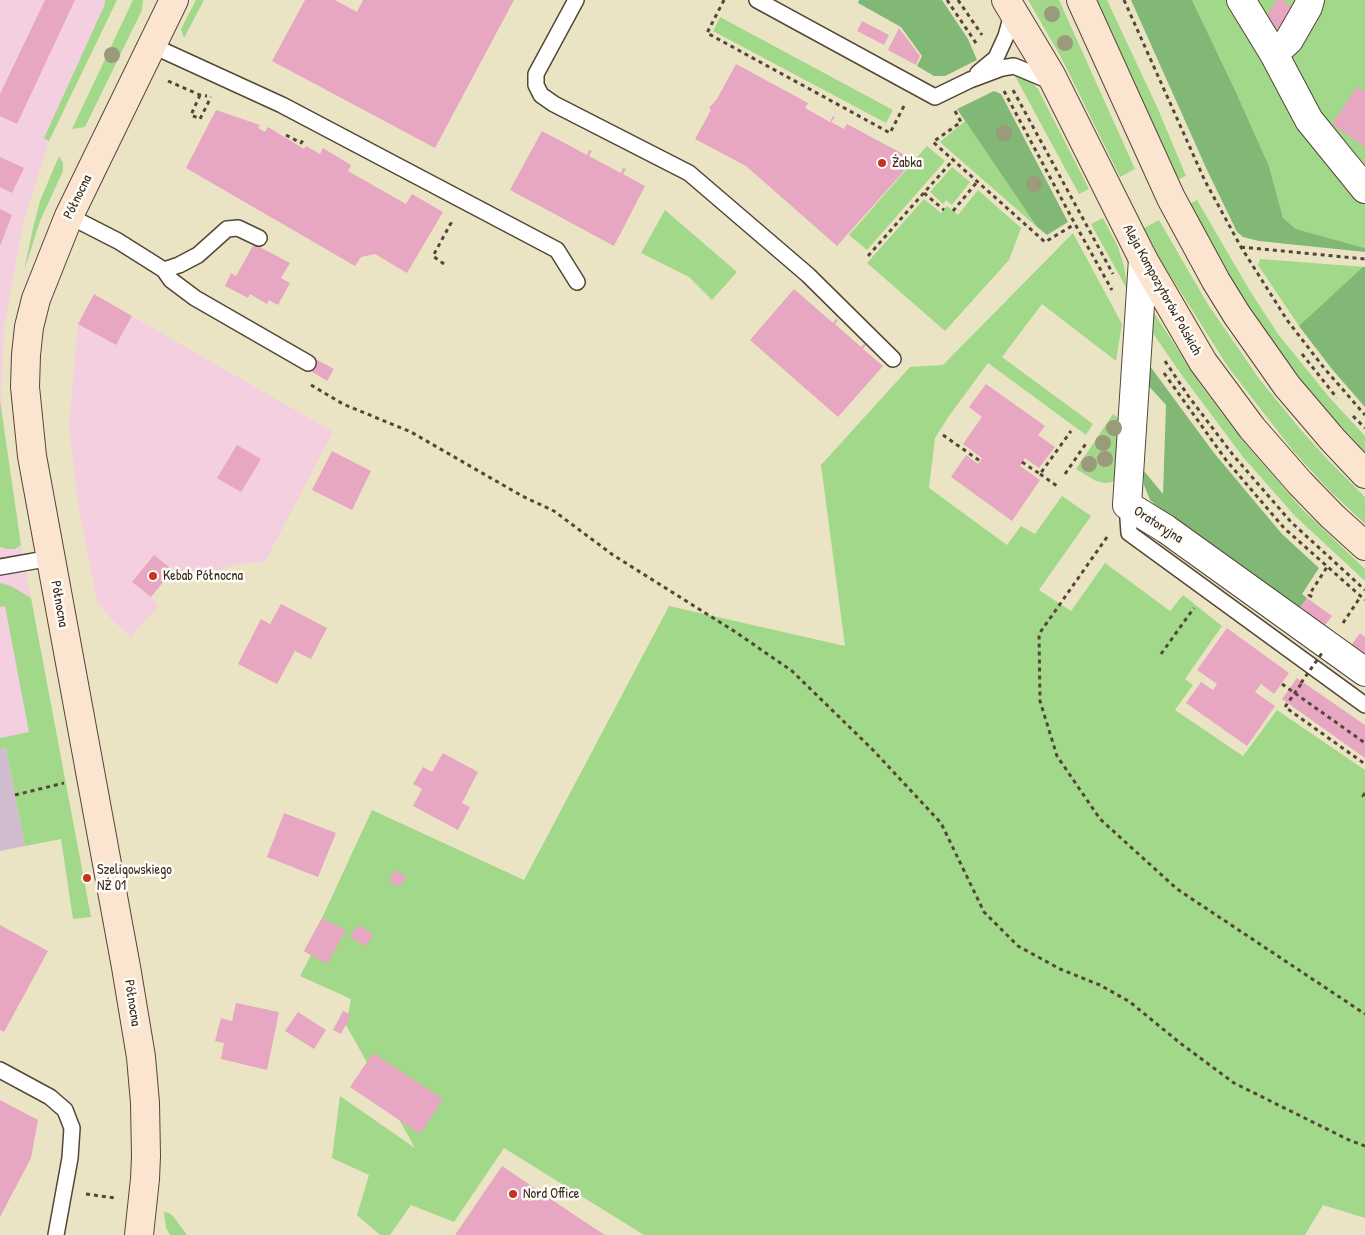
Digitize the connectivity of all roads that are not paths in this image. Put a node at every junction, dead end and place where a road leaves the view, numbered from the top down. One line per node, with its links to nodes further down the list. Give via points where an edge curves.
1 (174, 0): 8 (street, Północna)
2 (576, 0): 18 (lane, via 536,74 536,85 541,95 689,173 808,275)
3 (757, 0): 10 (lane, via 935,97)
4 (1081, 0): 20 (street, via 1171,198 1216,281 1287,386)
5 (1241, 0): 9 (street)
6 (1310, 0): 9 (street, via 1289,40)
7 (1009, 6): 10 (lane, via 1006,36 996,58); 11 (street, Aleja Kompozytorów Polskich)
8 (151, 45): 13 (street, Północna); 17 (lane, via 282,105 557,250)
9 (1274, 54): 12 (street, via 1309,120)
10 (970, 80): 11 (lane, via 1014,66)
11 (1056, 84): 15 (street, Aleja Kompozytorów Polskich)
12 (1365, 189)
13 (68, 216): 16 (lane, via 118,241); 23 (street, Północna, via 36,299 26,355 28,420)
14 (259, 238): 16 (lane, via 238,228 226,229 198,255)
15 (1143, 259): 21 (street, Oratoryjna); 22 (street, Aleja Kompozytorów Polskich, via 1224,392 1300,484)
16 (164, 270): 19 (lane, via 171,280 195,298)
17 (577, 282)
18 (892, 359)
19 (308, 363)
20 (1365, 474)
21 (1127, 505): 25 (street, Oratoryjna, via 1166,529); 26 (lane, via 1129,532)
22 (1365, 546)
23 (51, 558): 24 (lane); 29 (street, Północna, via 141,1057 146,1147)
24 (0, 567)
25 (1365, 672)
26 (1365, 705)
27 (0, 1070): 28 (lane, via 50,1097 65,1110 72,1128)
28 (56, 1235)
29 (139, 1235)

